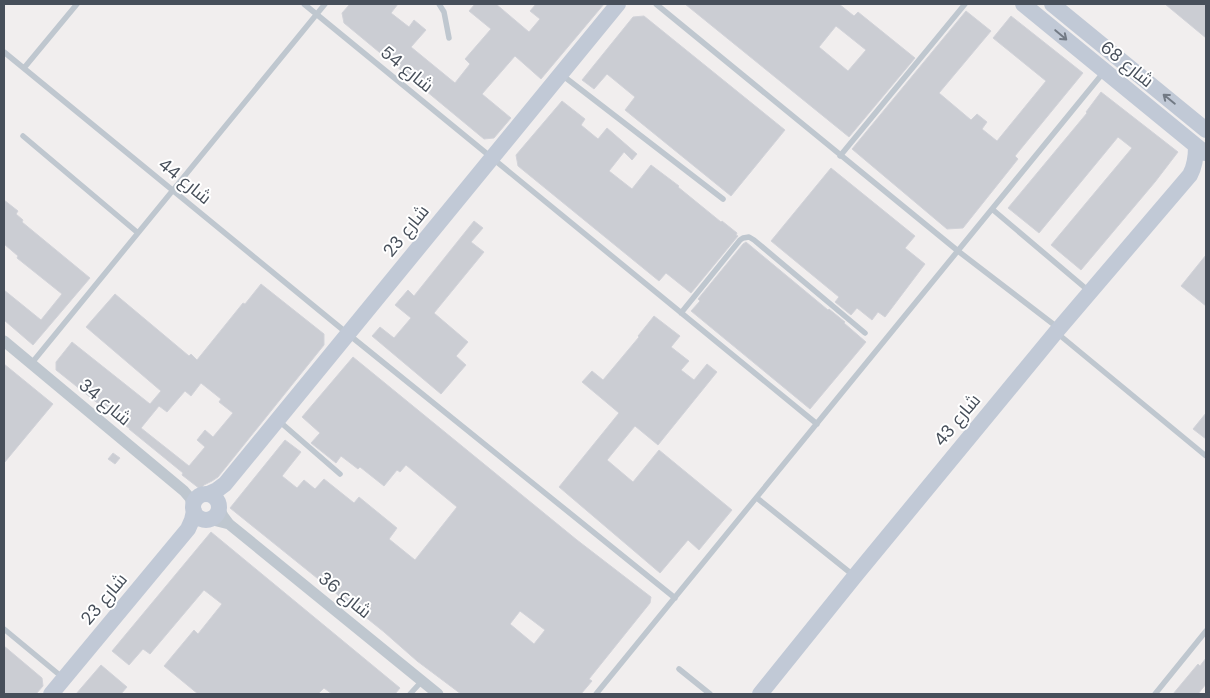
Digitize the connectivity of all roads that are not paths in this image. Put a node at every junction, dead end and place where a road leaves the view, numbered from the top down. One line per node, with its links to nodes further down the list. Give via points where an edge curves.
1 (78, 4): 13 (lane)
2 (304, 4): 10 (lane, شارع 54)
3 (325, 4): 10 (lane)
4 (439, 4): 11 (lane, via 444,12)
5 (618, 4): 15 (street, شارع 23)
6 (656, 4): 19 (lane)
7 (966, 4): 19 (lane)
8 (1023, 4): 14 (street, شارع 68, one-way to 14)
9 (1052, 4): 16 (street, شارع 68, one-way to 9)
10 (316, 14): 20 (lane, شارع 54); 23 (lane)
11 (449, 38)
12 (4, 52): 13 (lane, شارع 44)
13 (24, 68): 23 (lane, شارع 44)
14 (1104, 71): 18 (street, شارع 68); 25 (lane)
15 (560, 74): 20 (street, شارع 23); 24 (lane)
16 (1202, 123)
17 (23, 136): 26 (lane)
18 (1201, 150): 22 (street, شارع 43)
19 (840, 156): 27 (lane)
20 (492, 157): 29 (lane, شارع 54); 32 (street, شارع 23)
21 (1206, 167): 22 (street, شارع 43)
22 (1190, 175): 28 (street, شارع 43)
23 (173, 190): 26 (lane); 32 (lane, شارع 44)
24 (723, 199)
25 (992, 209): 27 (lane); 28 (lane)
26 (138, 233): 34 (lane)
27 (958, 251): 30 (lane); 36 (lane)
28 (1090, 292): 30 (street, شارع 43)
29 (681, 313): 31 (lane, via 740,240 749,237); 36 (lane, شارع 54)
30 (1057, 330): 37 (lane); 41 (street, شارع 43)
31 (865, 333)
32 (348, 334): 35 (street, شارع 23); 42 (lane, شارع 44)
33 (4, 341): 34 (street, شارع 34)
34 (31, 364): 40 (street, شارع 34)
35 (277, 420): 38 (lane); 40 (street, شارع 23)
36 (817, 424): 39 (lane)
37 (1206, 456)
38 (340, 474)
39 (757, 498): 41 (lane); 42 (lane)
40 (204, 506): 46 (street, شارع 23); 47 (street, شارع 36, via 223,516)
41 (855, 576): 53 (street, شارع 43)
42 (675, 598): 51 (lane)
43 (4, 629): 46 (lane)
44 (1206, 631): 54 (lane)
45 (680, 669): 52 (lane)
46 (64, 678): 48 (street, شارع 23)
47 (422, 681): 49 (lane); 50 (street, شارع 36)
48 (51, 694)
49 (410, 694)
50 (438, 694)
51 (596, 694)
52 (710, 694)
53 (760, 694)
54 (1155, 694)

